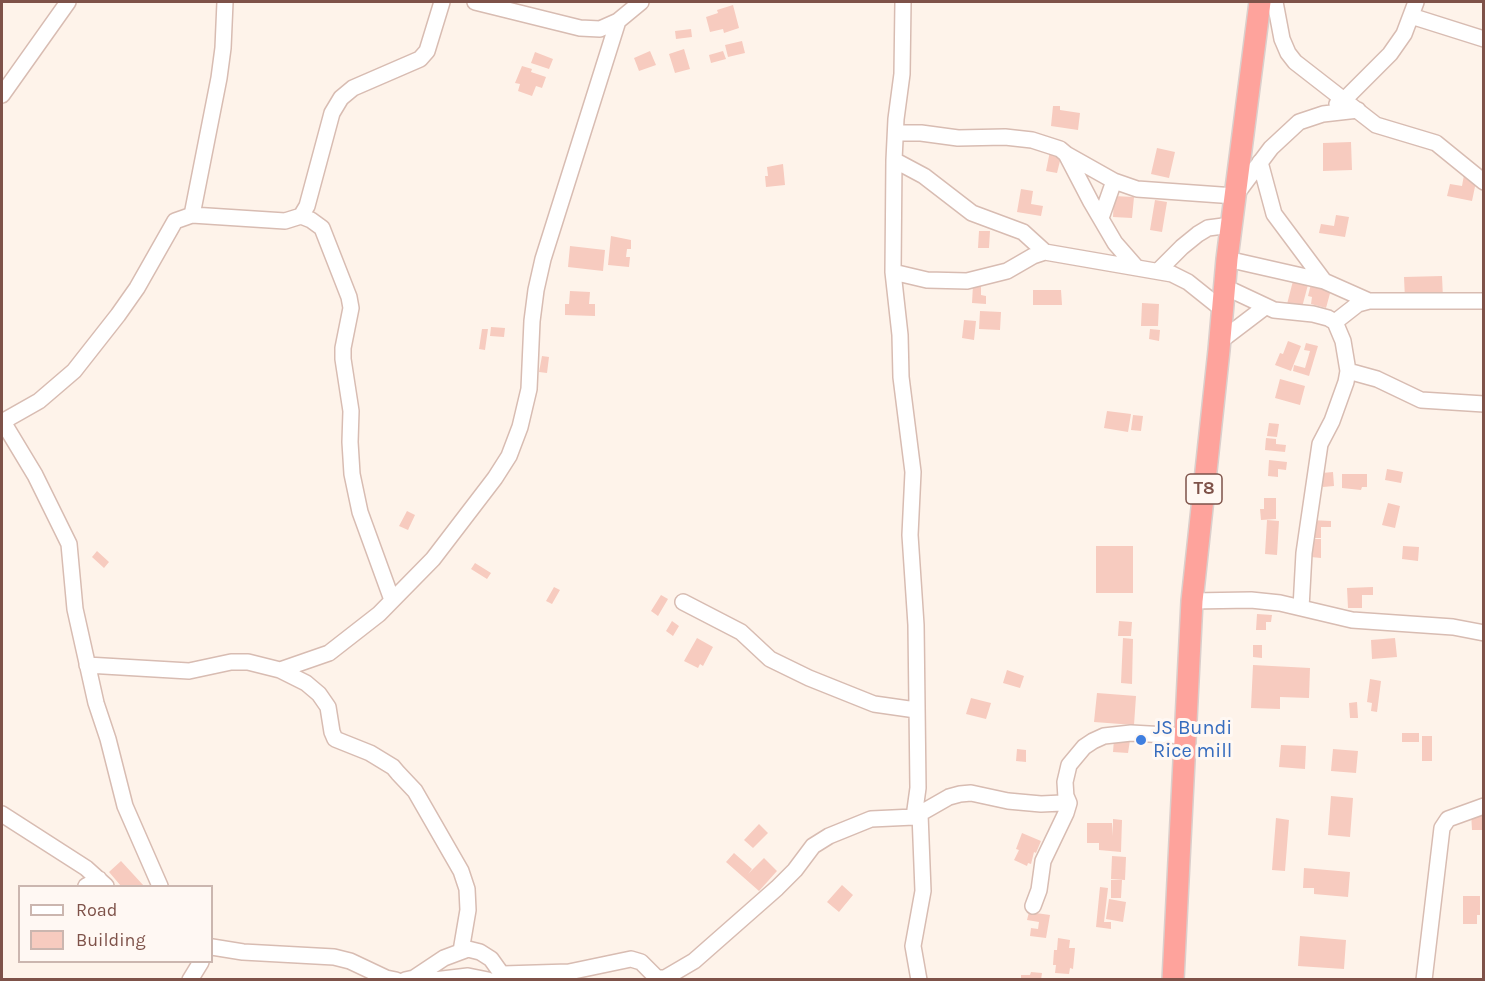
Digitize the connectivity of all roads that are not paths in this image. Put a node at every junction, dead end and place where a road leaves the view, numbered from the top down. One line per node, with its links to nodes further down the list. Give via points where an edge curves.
1 (68, 2): 14 (street)
2 (225, 2): 25 (street, via 219,78)
3 (442, 2): 26 (street, via 420,59 353,88 341,98 332,113)
4 (475, 2): 11 (street)
5 (518, 2): 11 (street)
6 (641, 2): 12 (street)
7 (903, 2): 18 (street)
8 (1260, 2): 24 (highway, T8)
9 (1275, 2): 15 (street, via 1288,53)
10 (1413, 9): 13 (street); 15 (street, via 1404,34 1390,54)
11 (532, 14): 12 (street, via 580,28 600,29)
12 (618, 21): 45 (street, via 543,259 532,321 528,389 515,443 502,468 433,559)
13 (1484, 39)
14 (2, 95)
15 (1345, 99): 16 (street); 17 (street)
16 (1358, 110): 17 (street); 23 (street, via 1376,125 1437,143)
17 (1323, 114): 21 (street, via 1299,122)
18 (896, 133): 19 (street, via 1005,137 1049,144); 20 (street)
19 (1066, 154): 22 (street); 27 (street)
20 (894, 160): 29 (street, via 924,176 972,213 1023,232); 33 (street)
21 (1260, 162): 24 (street); 34 (street, via 1274,214)
22 (1114, 181): 24 (street, via 1137,189); 27 (street)
23 (1484, 182)
24 (1235, 196): 28 (highway, T8)
25 (192, 214): 26 (street, via 285,221); 44 (street, via 175,221 137,288 74,370 39,401)
26 (301, 216): 45 (street, via 322,228 349,297 351,308 343,359 351,411 352,474 360,512)
27 (1101, 218): 31 (street, via 1115,243)
28 (1231, 225): 30 (highway, T8); 32 (street, via 1208,228 1198,234)
29 (1045, 252): 31 (street); 33 (street, via 1007,271 967,281 927,280)
30 (1227, 259): 34 (street); 35 (highway, T8)
31 (1136, 267): 32 (street)
32 (1159, 270): 39 (street, via 1188,282)
33 (892, 272): 52 (street, via 913,472 910,535)
34 (1324, 281): 36 (street)
35 (1225, 287): 38 (street); 39 (highway, T8)
36 (1369, 301): 37 (street); 40 (street, via 1358,304)
37 (1484, 301)
38 (1265, 307): 40 (street, via 1320,315); 41 (street)
39 (1223, 310): 41 (highway, T8)
40 (1335, 322): 42 (street)
41 (1220, 342): 46 (highway, T8)
42 (1348, 371): 43 (street, via 1377,379 1421,400); 48 (street, via 1340,401 1320,444 1304,554)
43 (1484, 404)
44 (2, 422): 50 (street, via 35,475 69,544 75,609)
45 (392, 600): 51 (street, via 329,653)
46 (1192, 601): 48 (street, via 1251,600); 53 (highway, T8)
47 (682, 602): 52 (street, via 741,632 770,659 809,678 874,704)
48 (1301, 608): 49 (street, via 1352,620)
49 (1484, 633)
50 (87, 665): 51 (street, via 189,671 248,662); 59 (street, via 125,806)
51 (280, 670): 62 (street, via 320,694 328,707 335,740 393,767 415,791 461,871 467,889)
52 (916, 710): 57 (street)
53 (1185, 736): 54 (street, via 1131,733 1093,741 1069,765); 70 (highway, T8)
54 (1066, 796): 57 (street, via 1057,804 960,794); 60 (street, via 1066,813 1043,861)
55 (1484, 806): 71 (street, via 1448,819 1442,828)
56 (2, 814): 58 (street)
57 (917, 816): 65 (street, via 871,819 813,846 777,888 694,961 665,978 657,978 641,962 631,959 568,972); 69 (street, via 923,891 913,946)
58 (97, 884)
59 (160, 885)
60 (1034, 906)
61 (213, 947): 67 (street, via 334,957)
62 (461, 951): 64 (street, via 444,958); 65 (street, via 480,951 491,959)
63 (200, 963): 66 (street)
64 (427, 977): 65 (street); 68 (street)
65 (499, 978)
66 (190, 980)
67 (396, 980)
68 (405, 980)
69 (919, 980)
70 (1173, 980)
71 (1424, 980)

